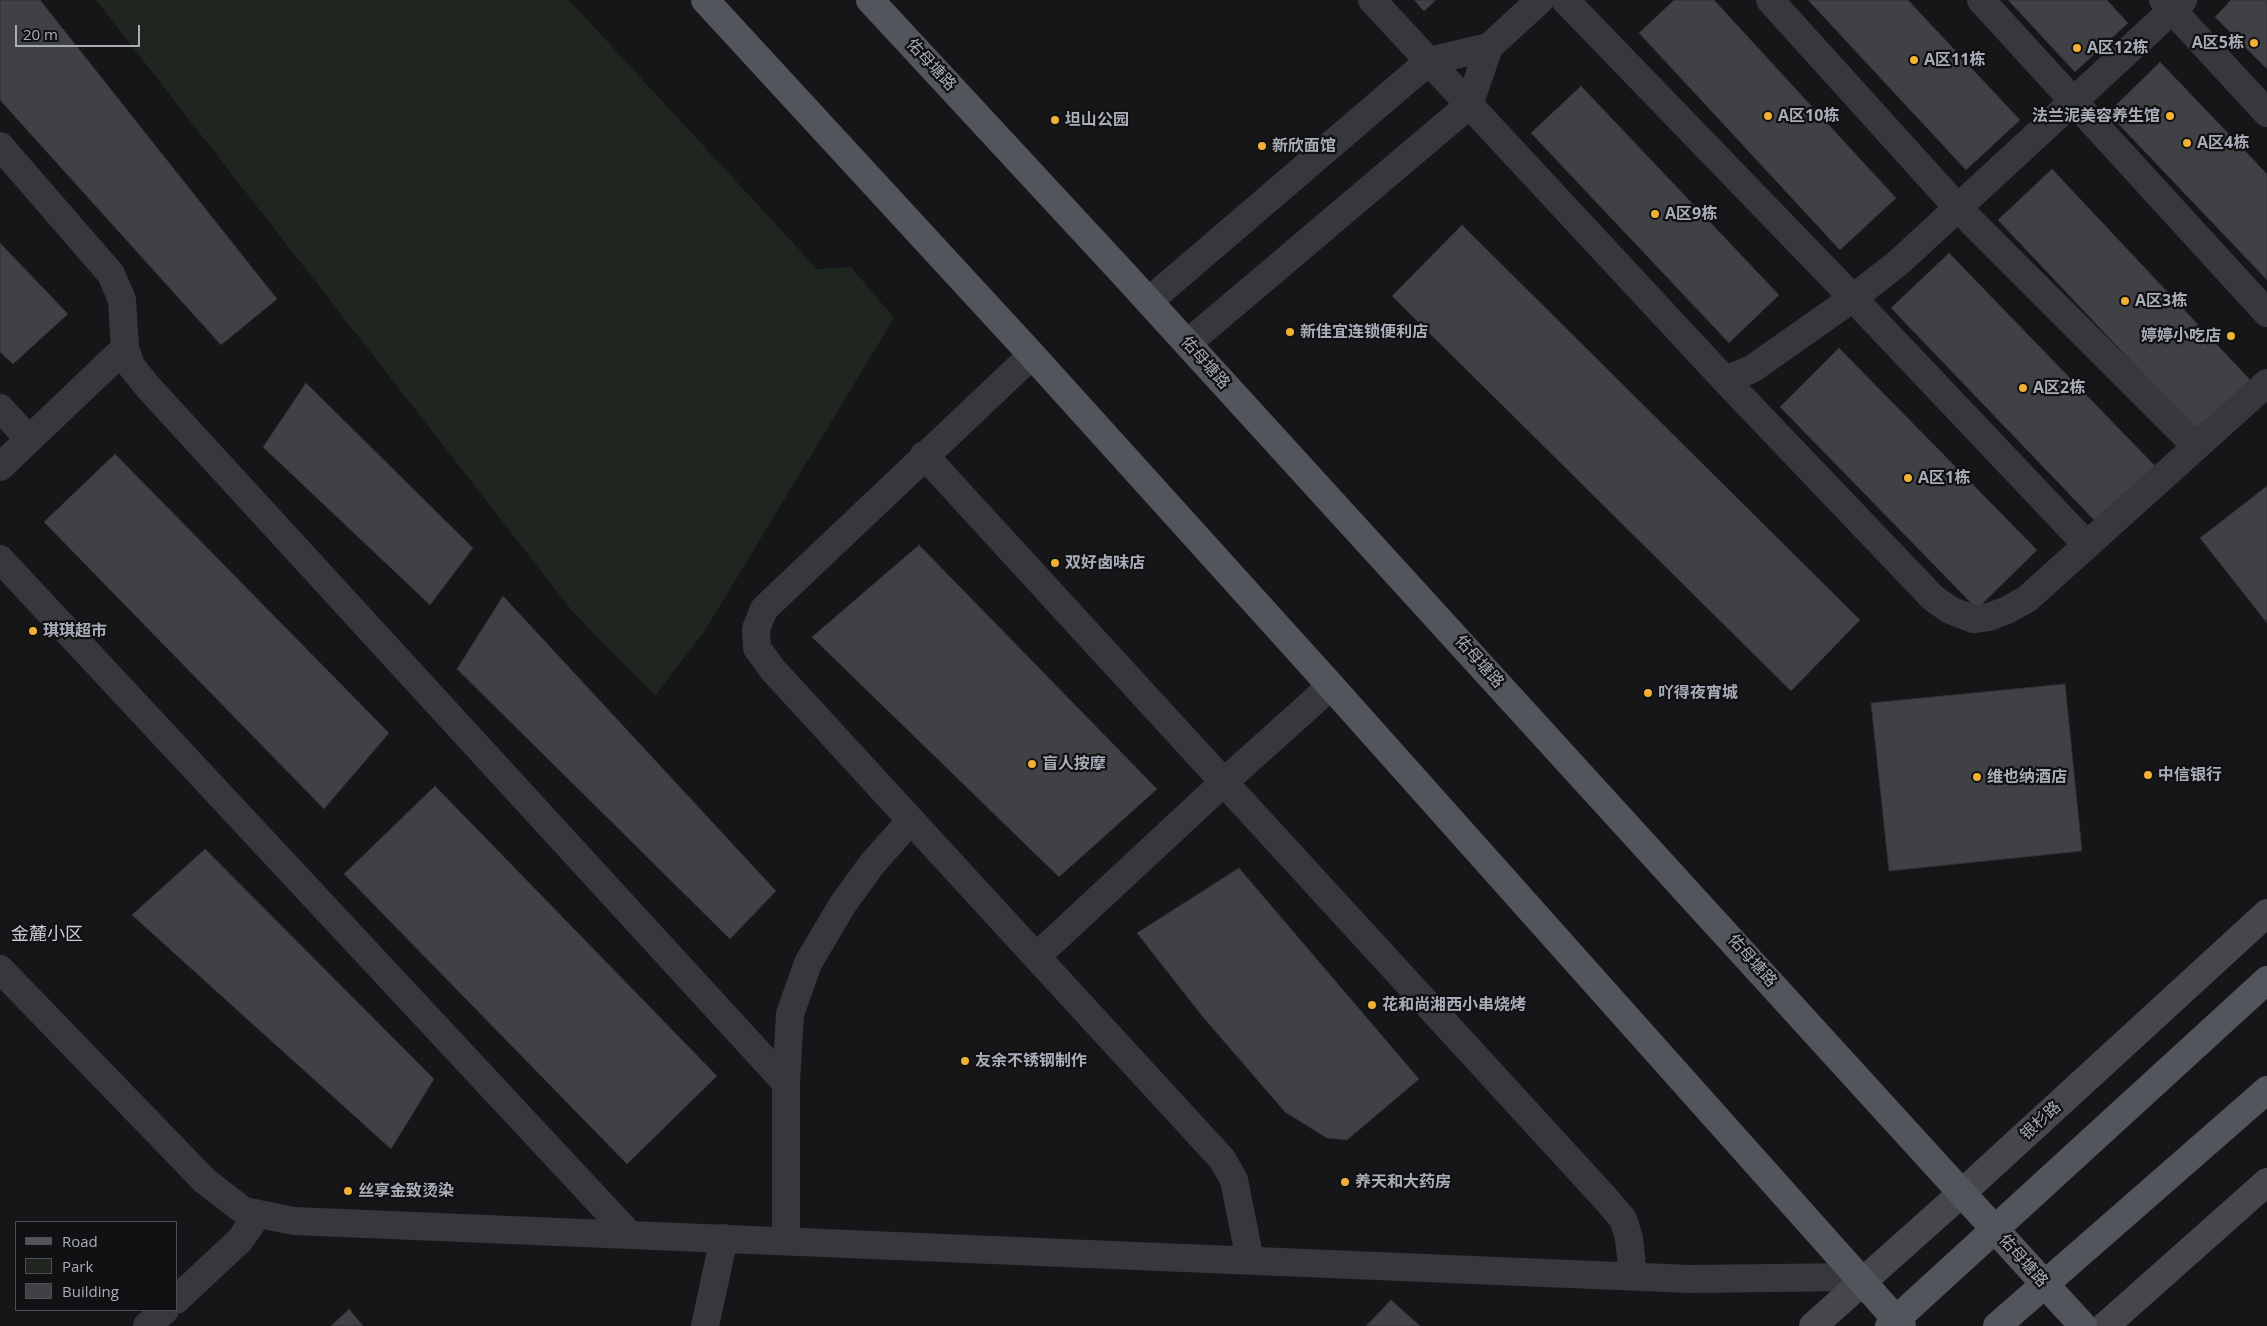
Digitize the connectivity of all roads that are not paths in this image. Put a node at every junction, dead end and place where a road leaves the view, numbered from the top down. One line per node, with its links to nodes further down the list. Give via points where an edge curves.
1 (705, 0): 21 (main road)
2 (870, 0): 17 (main road, 佑母塘路)
3 (1372, 0): 10 (street)
4 (1540, 0): 9 (street)
5 (1565, 0): 16 (street)
6 (1770, 0): 15 (street)
7 (1981, 0): 11 (street)
8 (2173, 3): 11 (street); 13 (street)
9 (1489, 47): 10 (street); 12 (street)
10 (1429, 61): 12 (street); 17 (street)
11 (2074, 102): 15 (street); 18 (street)
12 (1468, 105): 19 (street); 22 (street)
13 (2267, 113)
14 (0, 146): 20 (street, via 112,274 122,300)
15 (1958, 208): 16 (street, via 1898,263); 26 (street)
16 (1853, 298): 22 (street, via 1752,369); 29 (street)
17 (1149, 301): 19 (main road, 佑母塘路)
18 (2267, 313)
19 (1188, 343): 41 (main road, 佑母塘路)
20 (125, 348): 25 (street); 38 (street, via 131,366 148,387)
21 (1032, 355): 27 (street); 31 (main road)
22 (1725, 380): 29 (street, via 1933,598 1950,610 1973,619 2008,610 2027,599)
23 (2267, 383): 26 (street)
24 (0, 408): 25 (street)
25 (29, 439): 28 (street)
26 (2196, 446): 29 (street)
27 (924, 456): 32 (street); 33 (street, via 764,609 756,630 757,648 773,670)
28 (0, 467)
29 (2087, 545)
30 (0, 559): 44 (street)
31 (1331, 686): 32 (street); 49 (main road)
32 (1224, 782): 35 (street); 48 (street, via 1606,1198 1622,1219 1629,1238)
33 (910, 820): 35 (street); 38 (street, via 843,904 808,963 790,1014)
34 (2267, 913): 41 (street, 银杉路)
35 (1037, 956): 47 (street, via 1222,1158 1234,1180)
36 (0, 968): 42 (street, via 205,1181 244,1211)
37 (2267, 980): 43 (main road)
38 (786, 1083): 46 (street)
39 (2267, 1090): 50 (main road)
40 (2267, 1182): 57 (street)
41 (1963, 1192): 43 (main road, 佑母塘路); 49 (street, 银杉路)
42 (258, 1214): 44 (street, via 294,1221); 51 (street, via 240,1240)
43 (1994, 1228): 50 (main road, 佑母塘路); 52 (main road)
44 (630, 1235): 45 (street)
45 (724, 1238): 46 (street); 53 (street)
46 (786, 1242): 47 (street)
47 (1250, 1260): 48 (street)
48 (1633, 1276): 49 (street)
49 (1860, 1280): 52 (main road); 54 (street, 银杉路)
50 (2044, 1284): 55 (main road); 56 (main road, 佑母塘路)
51 (178, 1298)
52 (1896, 1324)
53 (705, 1326)
54 (1813, 1326)
55 (1997, 1326)
56 (2084, 1326)
57 (2105, 1326)

